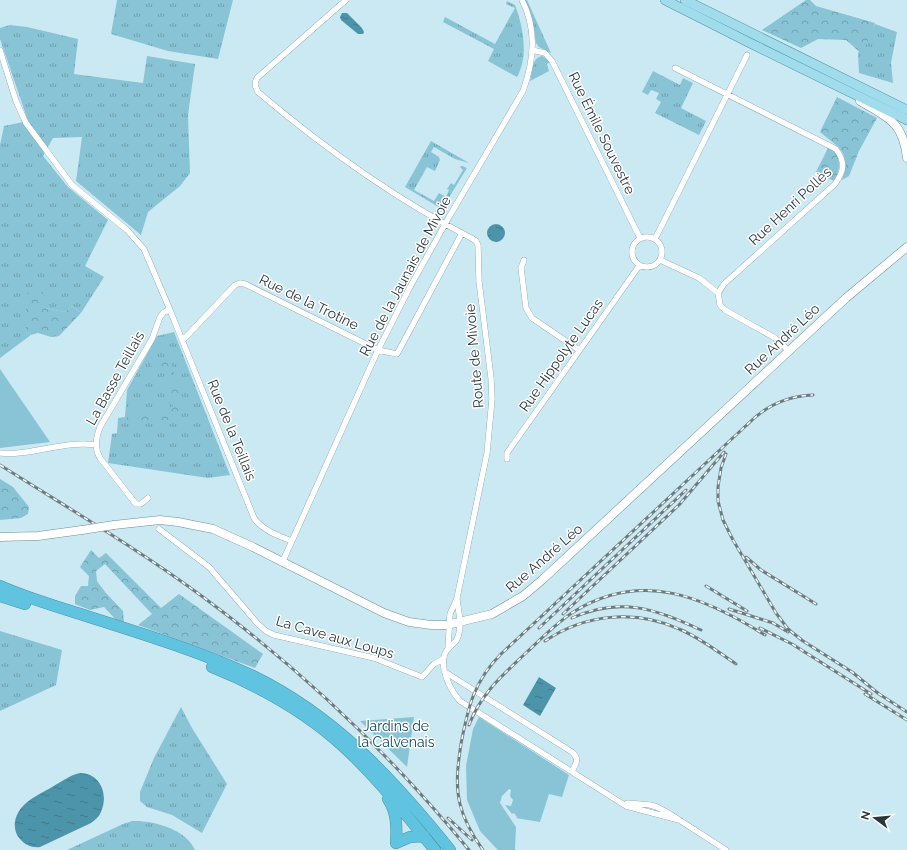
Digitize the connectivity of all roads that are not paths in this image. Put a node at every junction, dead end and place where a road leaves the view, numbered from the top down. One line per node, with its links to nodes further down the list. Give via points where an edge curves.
1 (346, 0): 14 (street, Route de Mivoie, via 257,78 255,83 258,92 340,157)
2 (522, 0): 6 (street, Rue de la Jaunais de Mivoie, via 531,27)
3 (666, 0): 9 (main road)
4 (685, 0): 11 (main road)
5 (0, 50): 25 (street, via 16,101 26,123 72,185 127,230 144,249)
6 (532, 50): 14 (street, Rue de la Jaunais de Mivoie, via 528,76 522,91); 16 (street, Rue Émile Souvestre, via 546,53 552,61)
7 (747, 55): 10 (street)
8 (675, 68): 10 (street, Rue Henri Pollès)
9 (851, 93): 12 (main road); 13 (street, via 893,122 906,146)
10 (727, 95): 17 (street); 24 (street, Rue Henri Pollès, via 836,149 842,160 842,174 835,184 724,284)
11 (907, 110)
12 (907, 120)
13 (907, 158)
14 (445, 224): 15 (street, Route de Mivoie); 27 (street, Rue de la Jaunais de Mivoie)
15 (462, 233): 27 (street, Rue de la Trotine, via 398,354); 40 (street, Route de Mivoie, via 478,245 479,281 492,399 487,453)
16 (640, 238): 17 (street, via 646,236); 23 (street, via 635,241 631,251 634,262)
17 (655, 239): 22 (street, via 662,249)
18 (907, 242): 20 (street)
19 (907, 247): 20 (street, Rue André Léo)
20 (897, 255): 29 (street, Rue André Léo)
21 (524, 260): 28 (street, via 521,268 526,308 532,318)
22 (660, 260): 23 (street, via 651,267); 24 (street, via 699,278)
23 (639, 266): 28 (street, Rue Hippolyte Lucas)
24 (718, 293): 29 (street, via 720,305 725,310 775,338)
25 (170, 310): 26 (street, Rue de la Teillais); 30 (street, La Basse Teillais, via 160,316 152,339 100,427)
26 (183, 340): 27 (street, Rue de la Trotine, via 235,286 245,284); 36 (street, Rue de la Teillais, via 254,518 262,527)
27 (378, 350): 36 (street, Rue de la Jaunais de Mivoie)
28 (580, 350): 32 (street, Rue Hippolyte Lucas, via 507,452)
29 (789, 350): 41 (street, Rue André Léo, via 523,596 492,614)
30 (96, 445): 31 (street, via 80,444); 33 (street, La Basse Teillais, via 100,458 136,504 141,504)
31 (0, 453)
32 (506, 459)
33 (148, 498)
34 (159, 529): 44 (street, La Cave aux Loups, via 209,567 258,624 270,633 374,658 422,678 434,664)
35 (0, 537): 37 (street, Rue André Léo, bridge, via 38,536 160,520 213,529)
36 (292, 541): 37 (street, Rue de la Jaunais de Mivoie)
37 (282, 563): 42 (street, Rue André Léo, via 384,613 409,622)
38 (0, 586): 48 (highway, via 201,655 262,681 338,730)
39 (0, 596): 46 (highway, via 210,666 270,694)
40 (457, 598): 41 (street, Route de Mivoie); 42 (street, Route de Mivoie, via 450,614)
41 (460, 623): 42 (street, Rue André Léo); 43 (street, via 456,642)
42 (449, 625): 43 (street, Route de Mivoie)
43 (448, 649): 44 (street)
44 (443, 659): 45 (street)
45 (445, 672): 47 (street, via 460,701); 47 (street, via 572,752 577,760)
46 (315, 724): 49 (highway, via 354,757); 51 (highway, via 388,800 395,814)
47 (572, 772): 55 (street, via 617,800 654,806)
48 (406, 796): 49 (highway, via 411,806); 54 (highway)
49 (410, 818): 50 (highway); 51 (highway, via 400,824); 53 (highway, via 422,822)
50 (424, 836): 51 (highway); 52 (highway)
51 (396, 842)
52 (435, 850)
53 (447, 850)
54 (450, 850)
55 (726, 850)

